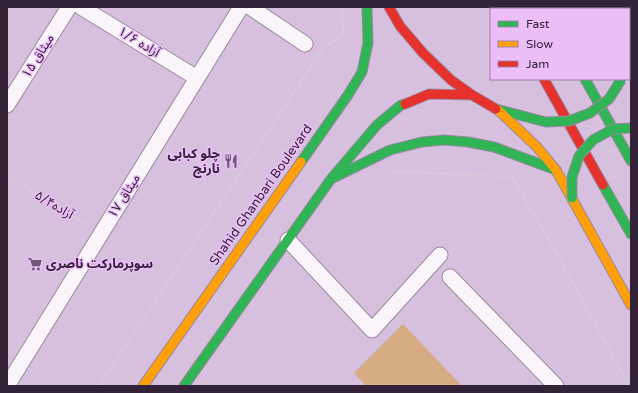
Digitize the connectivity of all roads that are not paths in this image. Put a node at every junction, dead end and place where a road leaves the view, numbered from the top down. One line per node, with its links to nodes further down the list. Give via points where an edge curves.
1 (69, 7): 13 (street, میثاق ۱۵)
2 (81, 7): 8 (street, آزاده ۱/۶)
3 (241, 7): 8 (street, میثاق ۱۷)
4 (250, 7): 7 (street)
5 (367, 7): 26 (main road, Shahid Ghanbari Boulevard, via 368,43 362,72)
6 (389, 7): 12 (main road, via 400,26 423,53 451,80)
7 (305, 44)
8 (197, 78): 25 (street, میثاق ۱۷)
9 (545, 80): 20 (main road)
10 (586, 80): 16 (main road)
11 (621, 80): 14 (main road, bridge, via 608,99 590,113 569,121 546,122)
12 (472, 95): 14 (main road); 18 (main road, via 429,94 401,105 377,125)
13 (7, 105)
14 (498, 110): 17 (main road, via 537,147)
15 (631, 128): 19 (main road, bridge, via 613,129 593,140 579,156 572,177)
16 (631, 162)
17 (556, 170): 18 (main road, via 494,147 444,140 422,142 390,150); 19 (main road)
18 (331, 179): 21 (main road)
19 (572, 198): 24 (main road)
20 (631, 234)
21 (288, 240): 22 (street, via 372,330); 27 (main road)
22 (440, 255)
23 (450, 277): 28 (street)
24 (631, 305)
25 (7, 386)
26 (143, 386)
27 (184, 386)
28 (556, 386)

